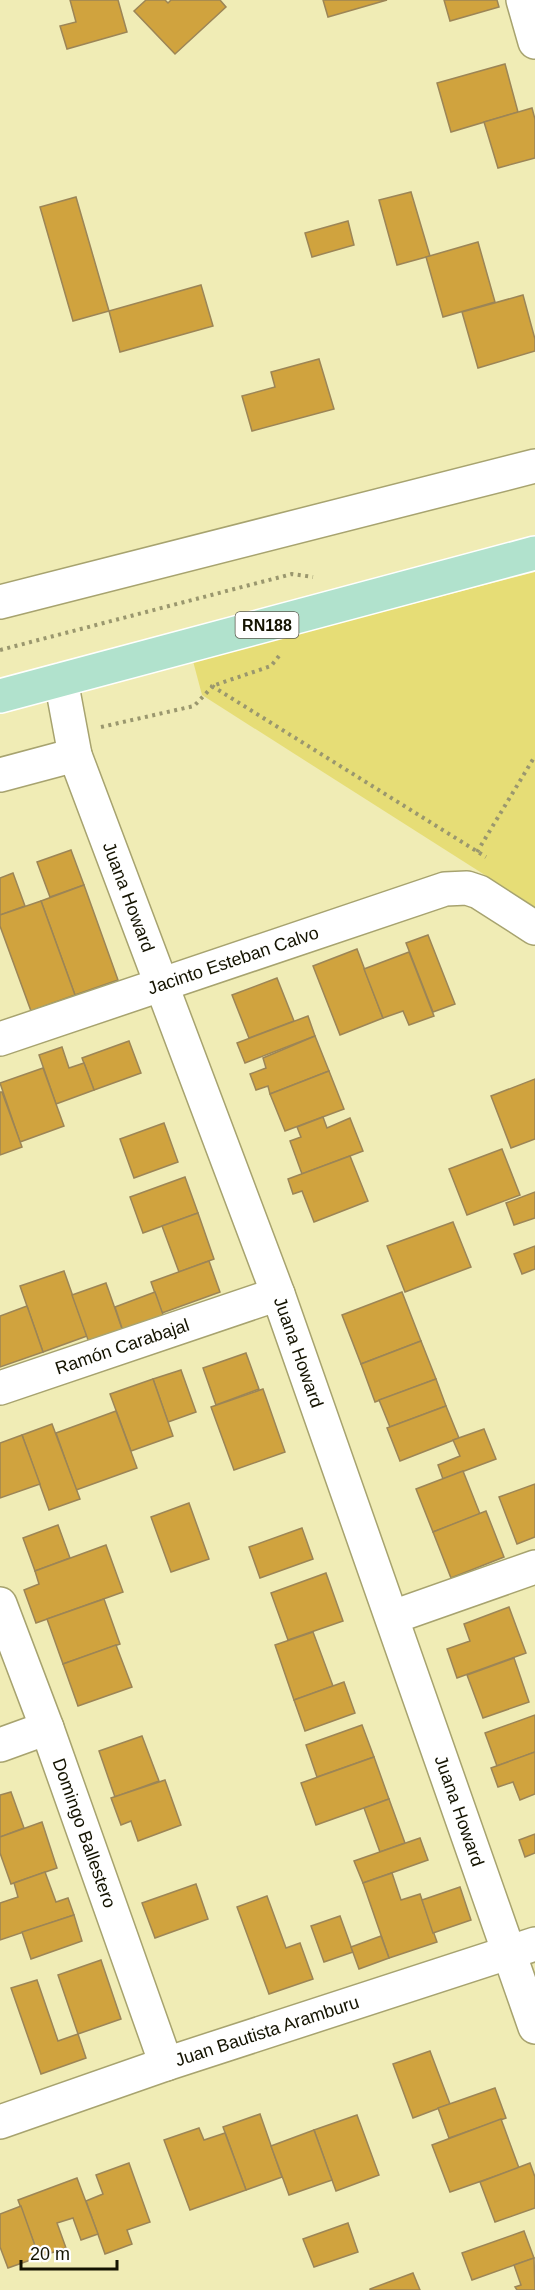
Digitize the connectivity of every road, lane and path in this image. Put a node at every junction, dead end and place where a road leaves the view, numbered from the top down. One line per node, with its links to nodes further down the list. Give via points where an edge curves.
1 (523, 0): 2 (street)
2 (535, 42)
3 (535, 466): 6 (street)
4 (535, 554): 9 (main road, RN188)
5 (320, 578): 8 (path, via 292,574)
6 (0, 602)
7 (284, 649): 10 (path, via 271,666)
8 (0, 650)
9 (61, 680): 11 (main road, RN188); 12 (street, Juana Howard)
10 (212, 686): 12 (path, via 194,706 110,726); 15 (path)
11 (0, 696)
12 (73, 742): 14 (street); 18 (street, Juana Howard)
13 (535, 756): 15 (path)
14 (0, 775)
15 (477, 852): 16 (path)
16 (487, 858)
17 (534, 930): 18 (street, Jacinto Esteban Calvo, via 479,892 445,889)
18 (160, 986): 19 (street, Jacinto Esteban Calvo); 20 (street, Juana Howard)
19 (0, 1039)
20 (278, 1294): 21 (street, Ramón Carabajal); 24 (street, Juana Howard)
21 (0, 1388)
22 (535, 1567): 24 (street)
23 (0, 1604): 25 (street, Domingo Ballestero)
24 (393, 1617): 27 (street, Juana Howard)
25 (47, 1728): 26 (street); 29 (street, Domingo Ballestero)
26 (0, 1745)
27 (522, 1948): 28 (street, Juana Howard); 29 (street, Juan Bautista Aramburu)
28 (535, 2027)
29 (166, 2064): 30 (street, Juan Bautista Aramburu)
30 (0, 2122)

